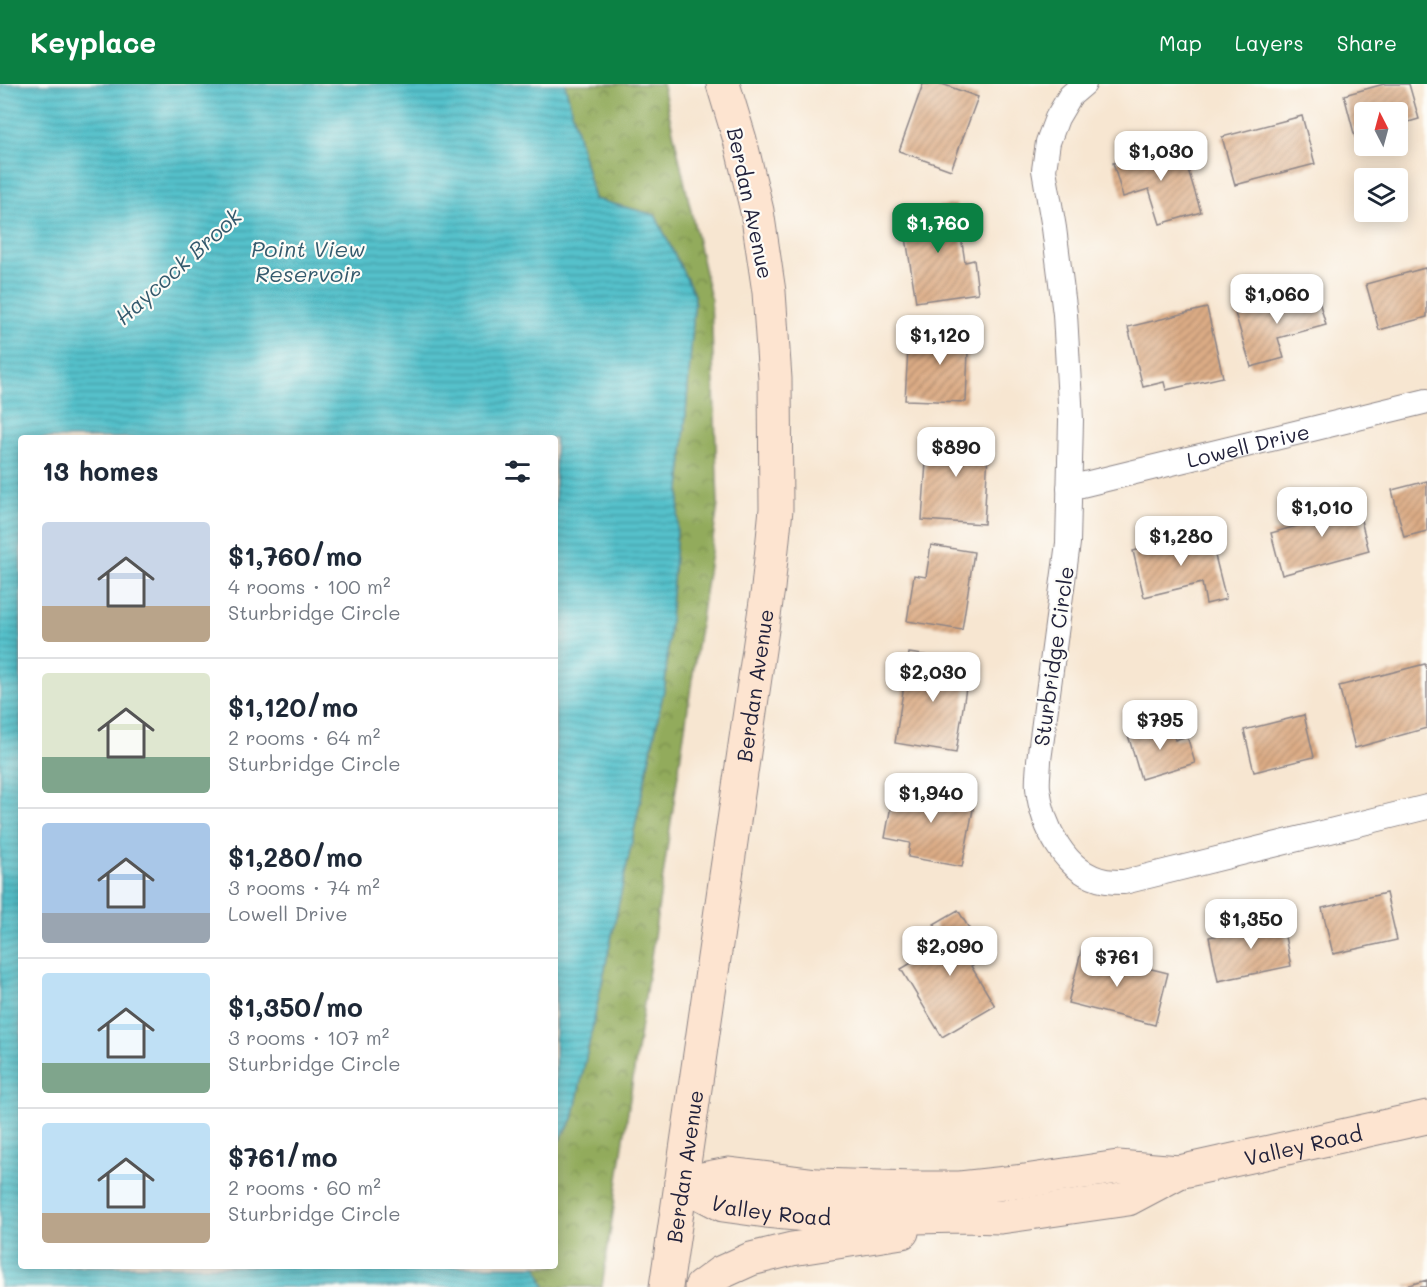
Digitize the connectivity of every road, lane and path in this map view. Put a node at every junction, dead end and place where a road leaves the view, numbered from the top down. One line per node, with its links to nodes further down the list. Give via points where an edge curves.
1 (723, 84): 8 (main road, Berdan Avenue, via 757,211 769,292 775,379 776,508 768,588)
2 (1084, 84): 4 (street, Sturbridge Circle, via 1057,117 1044,170 1065,314)
3 (1427, 401): 4 (street, Lowell Drive)
4 (1070, 488): 5 (street, Sturbridge Circle, via 1068,543 1038,787 1052,838 1067,858 1084,873 1104,881 1124,882)
5 (1427, 807)
6 (1427, 1116): 7 (main road, Valley Road)
7 (1179, 1172): 8 (main road, Valley Road, via 1118,1167 960,1188 817,1185 729,1174); 9 (main road, Valley Road, via 1128,1199)
8 (681, 1183): 9 (main road, Valley Road, via 723,1205 766,1211 816,1216); 10 (main road, Berdan Avenue)
9 (1001, 1217): 11 (main road, via 751,1259)
10 (666, 1287)
11 (701, 1287)

